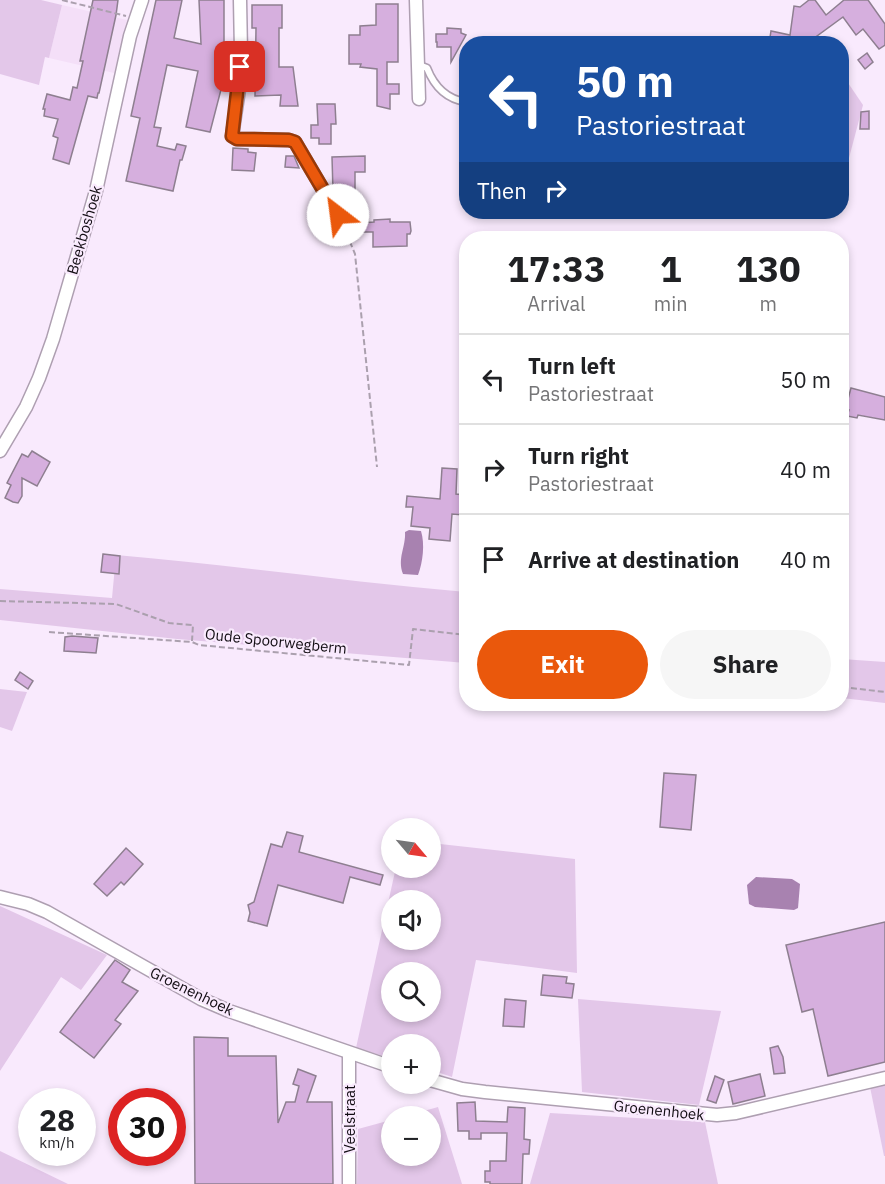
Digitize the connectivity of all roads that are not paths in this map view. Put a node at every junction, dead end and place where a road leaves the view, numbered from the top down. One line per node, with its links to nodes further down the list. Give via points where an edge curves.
1 (142, 0): 8 (street, Beekboshoek, via 96,191 53,339 26,407)
2 (240, 0): 7 (street, via 240,83 232,136 295,142)
3 (416, 0): 4 (street)
4 (418, 64): 5 (street); 6 (lane, via 427,68 434,83 447,95)
5 (419, 99)
6 (459, 99)
7 (338, 215)
8 (0, 451)
9 (0, 897): 10 (street, Groenenhoek, via 47,912 201,999)
10 (349, 1054): 11 (street, Groenenhoek); 14 (street, Veelstraat)
11 (381, 1064)
12 (885, 1078): 13 (street, Groenenhoek, via 717,1115 484,1092)
13 (441, 1083)
14 (349, 1184)

